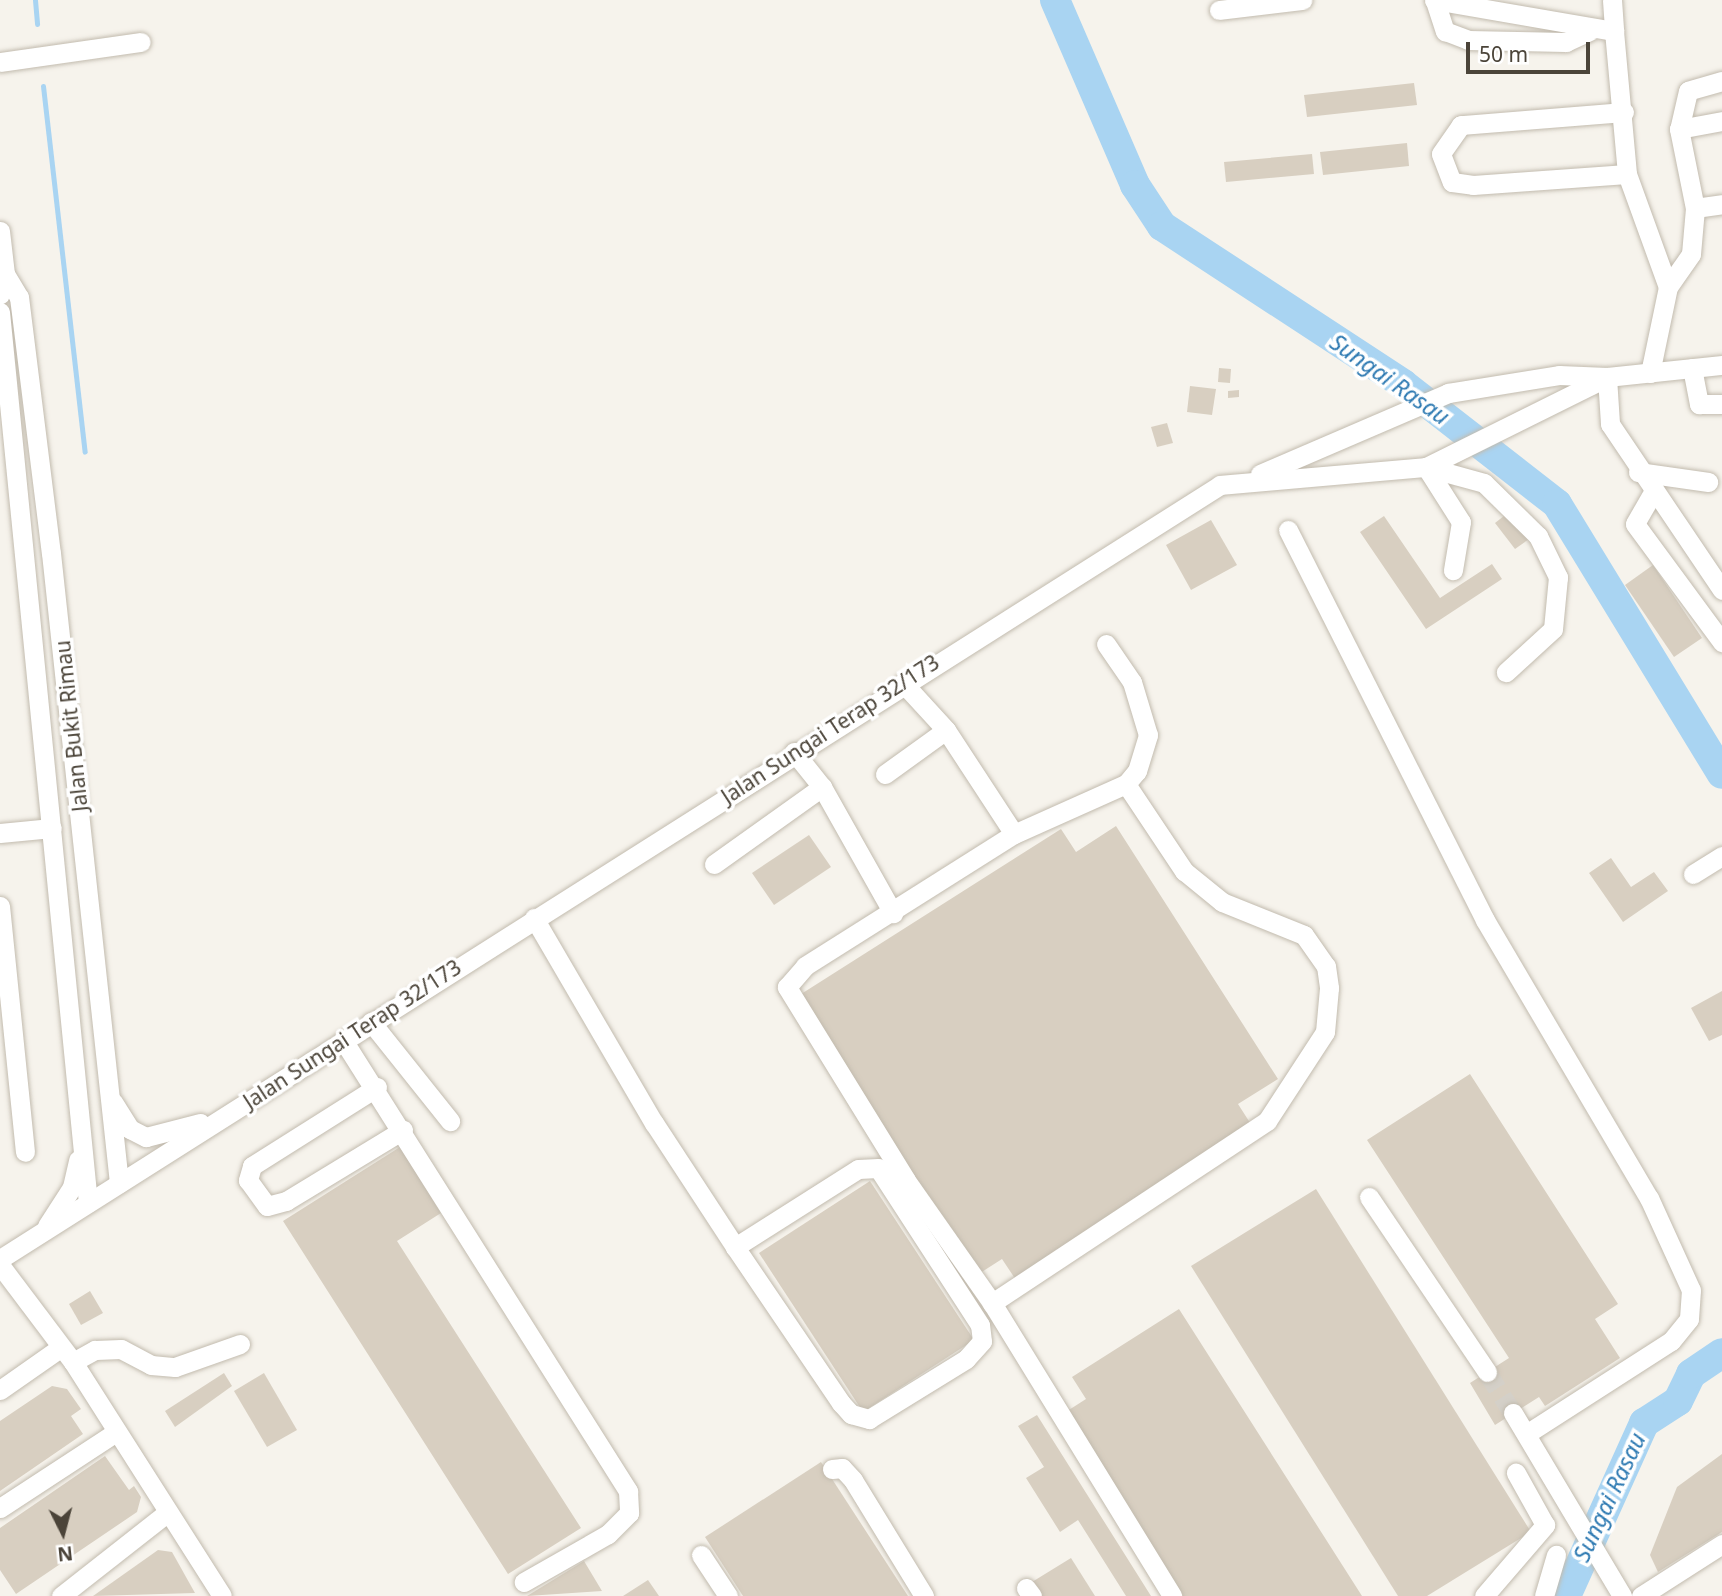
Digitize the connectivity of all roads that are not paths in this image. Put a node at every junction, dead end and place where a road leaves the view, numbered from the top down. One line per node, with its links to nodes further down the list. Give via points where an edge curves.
1 (1302, 0): 4 (street)
2 (1434, 0): 5 (street); 5 (street, via 1445,31 1468,40 1566,42)
3 (1612, 0): 6 (street)
4 (1219, 10)
5 (1590, 31): 6 (street)
6 (1614, 31): 10 (street)
7 (141, 42): 8 (street)
8 (0, 62)
9 (1722, 81): 12 (street, via 1688,91)
10 (1624, 112): 13 (street); 13 (street, via 1461,125 1441,154 1452,181 1473,185)
11 (1722, 121): 12 (street)
12 (1679, 129): 15 (street)
13 (1627, 174): 18 (street)
14 (1722, 204): 15 (street)
15 (1695, 208): 18 (street, via 1691,254)
16 (0, 231): 17 (street, Jalan Bukit Rimau)
17 (5, 274): 19 (street, Jalan Bukit Rimau); 57 (street, Jalan Bukit Rimau, via 19,297 50,539)
18 (1668, 287): 23 (street)
19 (0, 294)
20 (0, 312): 43 (street, Jalan Bukit Rimau)
21 (1722, 365): 22 (street, Jalan Sungai Terap 32/173)
22 (1692, 368): 23 (street, Jalan Sungai Terap 32/173); 25 (street, via 1699,404)
23 (1650, 373): 24 (street, Jalan Sungai Terap 32/173)
24 (1606, 377): 26 (street, Jalan Sungai Terap 32/173); 27 (street, via 1610,424); 28 (street, via 1559,375 1448,393)
25 (1722, 404)
26 (1426, 467): 28 (street, Jalan Sungai Terap 32/173); 32 (street, via 1461,522); 36 (street, via 1484,483 1538,536 1558,576 1553,629)
27 (1638, 472): 29 (street); 30 (street)
28 (1247, 480): 37 (street, Jalan Sungai Terap 32/173, via 1220,485 1140,532)
29 (1708, 482)
30 (1652, 494): 33 (street); 34 (street, via 1635,524)
31 (1288, 530): 77 (street, via 1485,920 1650,1198 1691,1290 1689,1319 1671,1341)
32 (1453, 570)
33 (1722, 590)
34 (1722, 642)
35 (1106, 644): 41 (street, via 1132,682 1148,735 1137,771)
36 (1506, 672)
37 (902, 683): 38 (street); 39 (street, Jalan Sungai Terap 32/173)
38 (946, 730): 40 (street); 45 (street)
39 (794, 752): 42 (street); 51 (street, Jalan Sungai Terap 32/173)
40 (885, 774)
41 (1126, 784): 45 (street); 70 (street, via 1184,871 1222,902 1277,920 1317,950 1329,988 1325,1032 1254,1133)
42 (822, 787): 47 (street); 50 (street)
43 (51, 828): 44 (street); 58 (street, Jalan Bukit Rimau)
44 (0, 833)
45 (1014, 834): 50 (street)
46 (1722, 856): 48 (street)
47 (714, 864)
48 (1693, 874)
49 (0, 906): 52 (street)
50 (893, 913): 70 (street, via 805,966 790,980 788,993)
51 (534, 918): 53 (street, Jalan Sungai Terap 32/173); 67 (street, via 654,1124)
52 (5, 1012): 55 (street)
53 (371, 1022): 54 (street, Jalan Sungai Terap 32/173); 60 (street)
54 (343, 1040): 56 (street); 59 (street, Jalan Sungai Terap 32/173)
55 (8, 1067): 62 (street)
56 (377, 1087): 61 (street); 61 (street, via 252,1166 248,1180 267,1206 286,1201)
57 (107, 1090): 59 (street, via 130,1129 146,1137); 63 (street, Jalan Bukit Rimau)
58 (78, 1099): 65 (street, Jalan Bukit Rimau); 66 (street, via 76,1177)
59 (228, 1114): 63 (street, Jalan Sungai Terap 32/173)
60 (450, 1121)
61 (403, 1130): 85 (street, via 628,1490 629,1513 608,1534)
62 (26, 1152)
63 (119, 1183): 65 (street, Jalan Sungai Terap 32/173)
64 (1369, 1197): 73 (street)
65 (88, 1203): 66 (street, Jalan Sungai Terap 32/173)
66 (45, 1230): 68 (street, Jalan Sungai Terap 32/173)
67 (736, 1247): 67 (street, via 858,1169 878,1167 980,1325 982,1341 966,1359 905,1399 857,1419)
68 (0, 1259)
69 (0, 1265): 72 (street)
70 (992, 1303): 90 (street)
71 (240, 1344): 72 (street, via 175,1367 151,1365 121,1349)
72 (66, 1355): 74 (street); 76 (street)
73 (1487, 1372)
74 (0, 1390)
75 (1513, 1413): 77 (street)
76 (116, 1432): 80 (street); 81 (street)
77 (1526, 1434): 93 (street, via 1601,1551)
78 (832, 1469): 89 (street, via 842,1468 853,1480)
79 (1516, 1473): 91 (street, via 1545,1525)
80 (0, 1508)
81 (167, 1513): 86 (street); 87 (street)
82 (1722, 1544): 94 (street)
83 (701, 1555): 88 (street)
84 (1556, 1555): 92 (street)
85 (524, 1582)
86 (219, 1595)
87 (61, 1596)
88 (728, 1596)
89 (924, 1596)
90 (1172, 1596)
91 (1484, 1596)
92 (1544, 1596)
93 (1622, 1596)
94 (1641, 1596)

